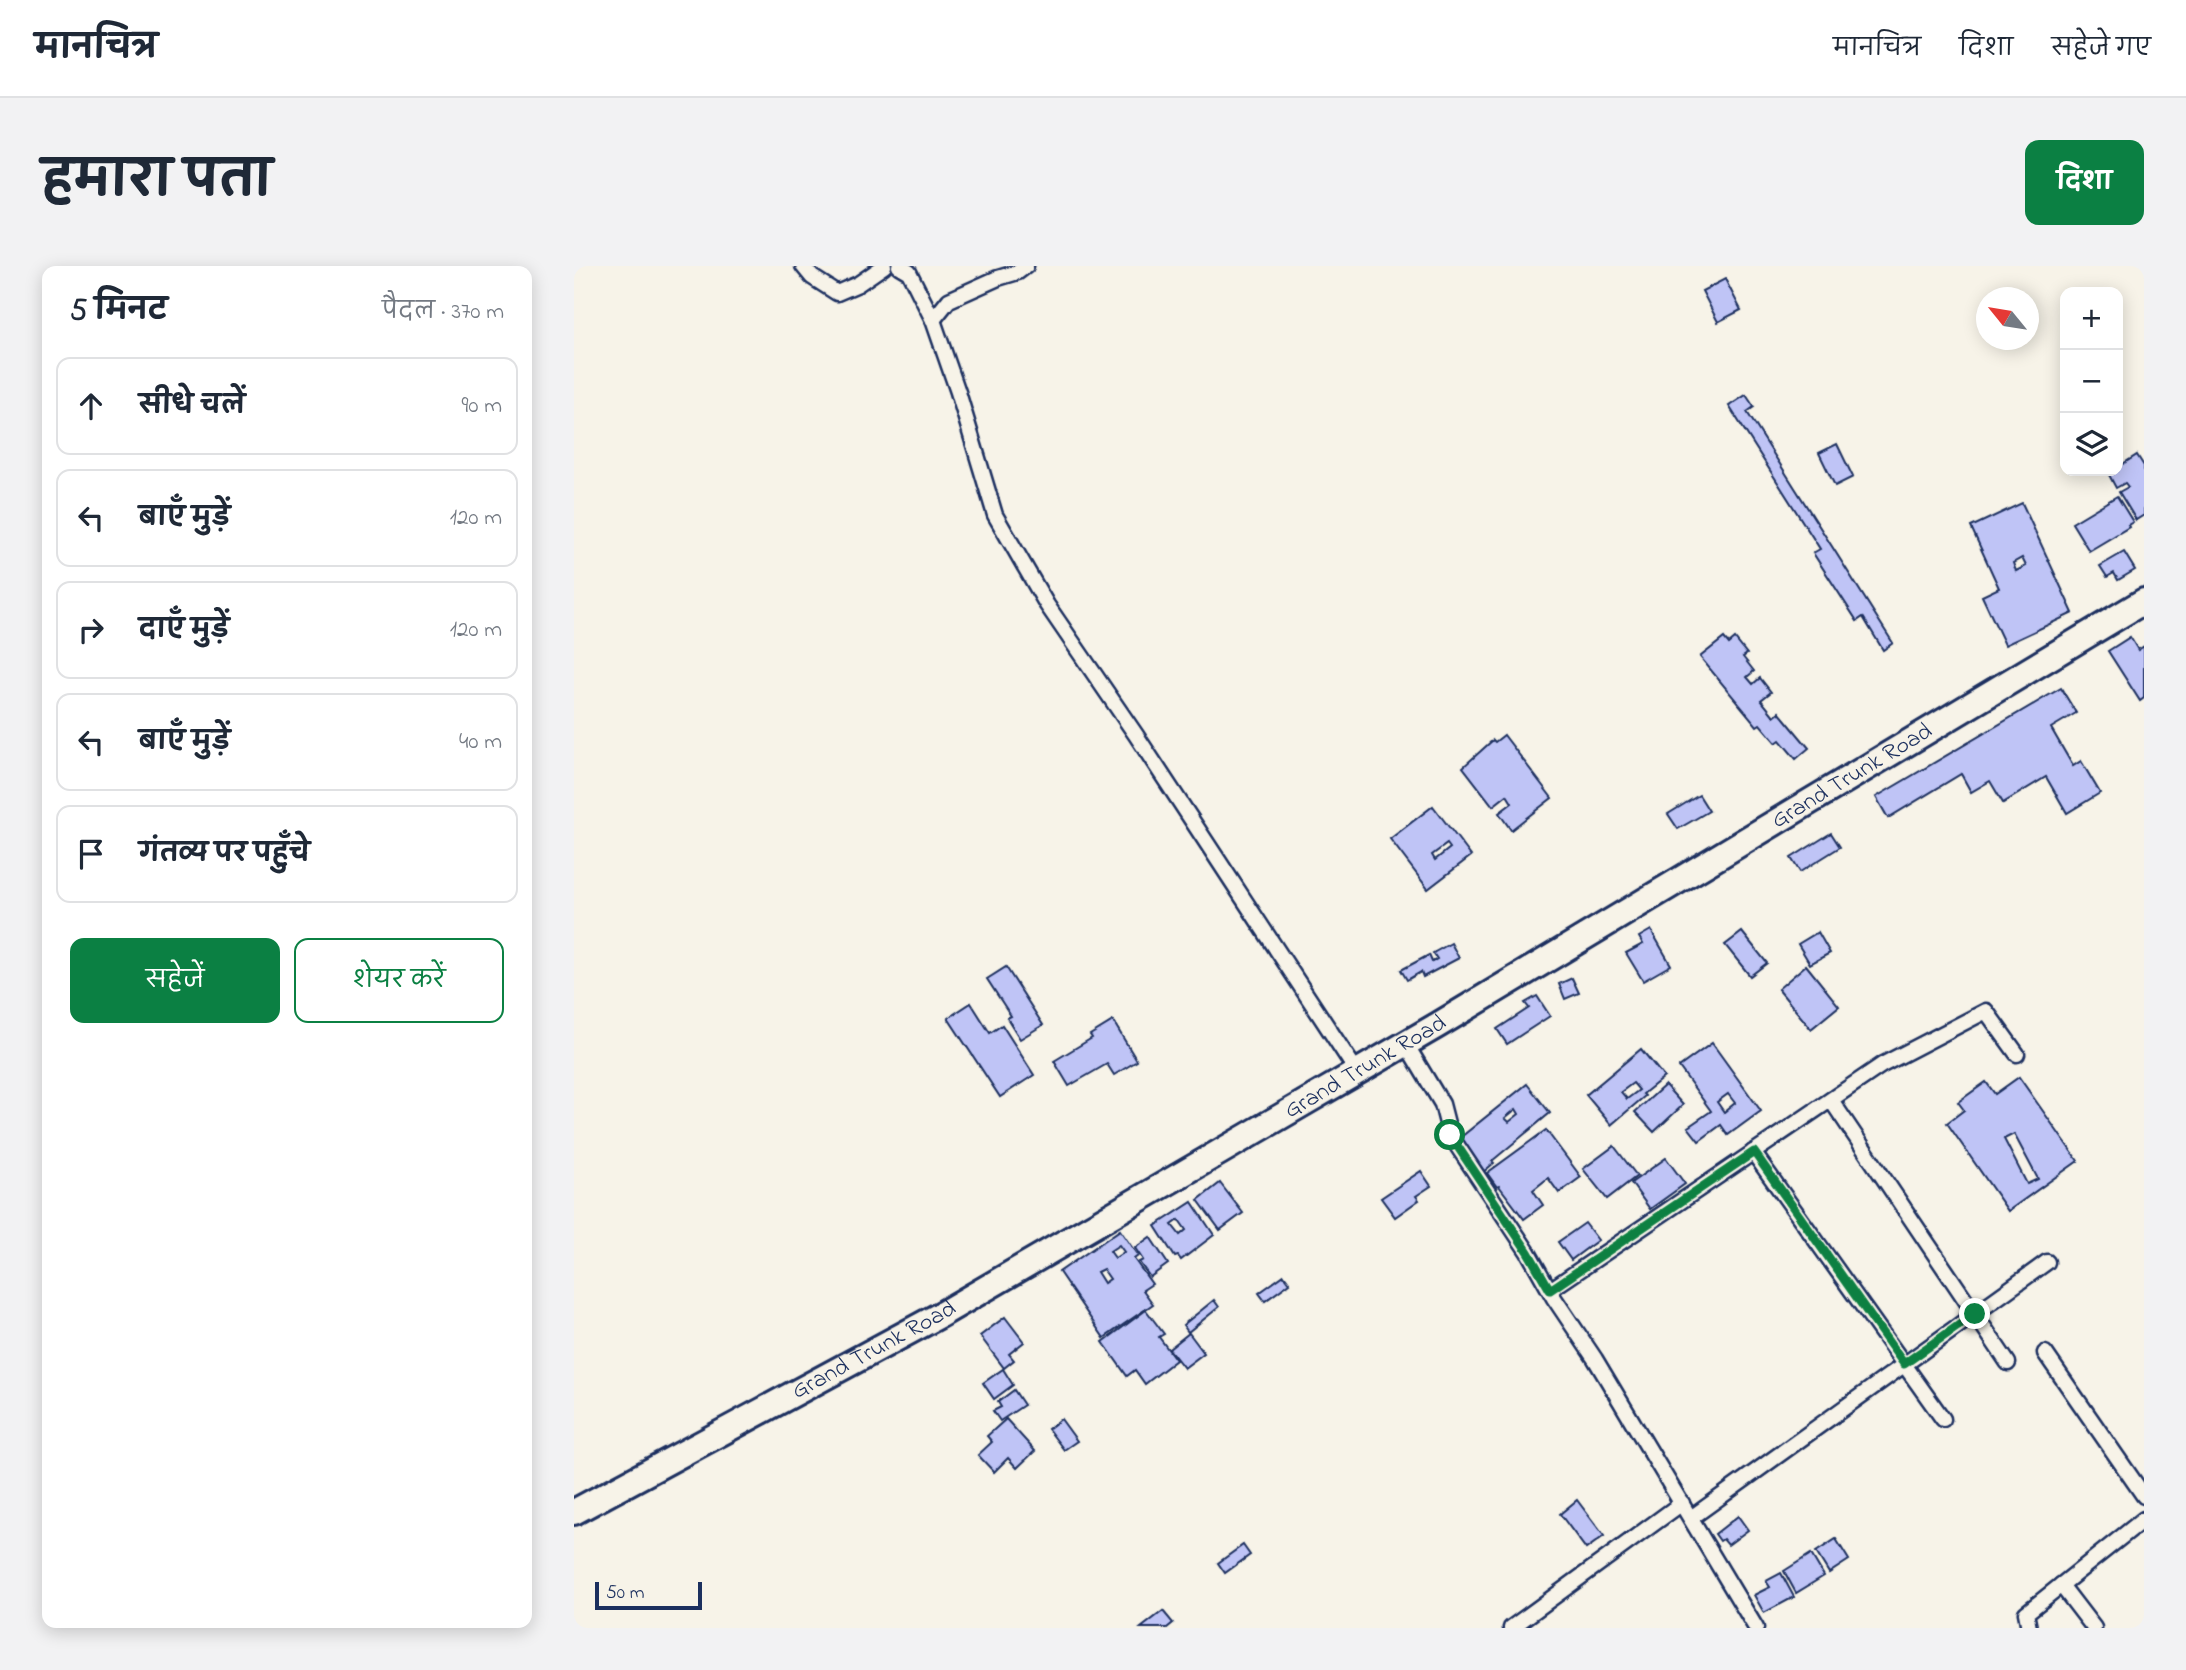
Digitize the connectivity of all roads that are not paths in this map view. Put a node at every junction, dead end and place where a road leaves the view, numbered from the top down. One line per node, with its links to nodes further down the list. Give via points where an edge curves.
1 (803, 266): 2 (street, via 837,293)
2 (884, 266)
3 (899, 266): 5 (street, via 909,272)
4 (1026, 266): 5 (street, via 949,300)
5 (933, 320): 9 (street, via 995,515 1047,605)
6 (2144, 601): 7 (highway, Grand Trunk Road)
7 (1405, 1044): 9 (highway, Grand Trunk Road); 13 (street, via 1442,1104 1450,1135)
8 (2017, 1054): 10 (street, via 1986,1011 1882,1065)
9 (1357, 1072): 21 (highway, Grand Trunk Road, via 940,1315)
10 (1831, 1100): 11 (street); 14 (street)
11 (1754, 1152): 13 (street); 17 (street)
12 (2047, 1262): 14 (street)
13 (1550, 1290): 20 (street)
14 (1975, 1314): 16 (street); 17 (street)
15 (2045, 1353): 19 (street)
16 (2008, 1363)
17 (1904, 1364): 18 (street); 22 (street)
18 (1942, 1419)
19 (2144, 1496)
20 (1682, 1503): 22 (street); 25 (street)
21 (574, 1512)
22 (1691, 1518): 26 (street)
23 (2144, 1519): 24 (street)
24 (2061, 1585): 27 (street, via 2026,1614); 28 (street)
25 (1511, 1628)
26 (1756, 1628)
27 (2029, 1628)
28 (2094, 1628)

